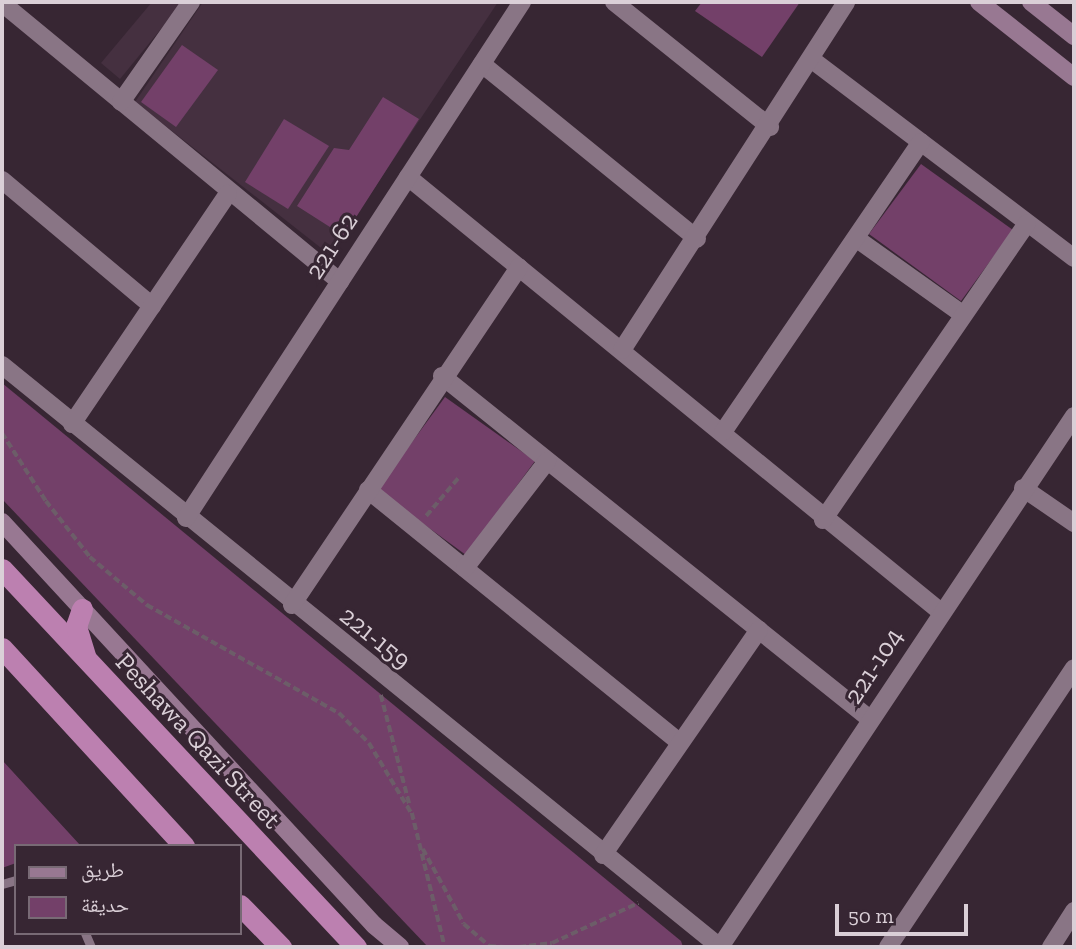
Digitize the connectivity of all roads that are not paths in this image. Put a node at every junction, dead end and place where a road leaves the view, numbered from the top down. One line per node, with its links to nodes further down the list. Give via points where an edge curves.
1 (191, 2): 12 (street)
2 (522, 2): 10 (street, 221-62)
3 (614, 2): 13 (street)
4 (846, 2): 9 (street)
5 (979, 2): 11 (main road)
6 (1031, 2): 8 (main road)
7 (2, 3): 12 (street)
8 (1074, 36)
9 (811, 59): 13 (street); 14 (street)
10 (482, 64): 15 (street, 221-62); 19 (street)
11 (1074, 77)
12 (121, 102): 17 (street)
13 (769, 127): 19 (street)
14 (922, 142): 18 (street); 20 (street)
15 (408, 177): 22 (street); 23 (street, 221-62)
16 (2, 180): 24 (street)
17 (228, 194): 23 (street); 24 (street)
18 (1027, 223): 21 (street); 25 (street)
19 (697, 239): 26 (street)
20 (857, 239): 25 (street); 31 (street)
21 (1074, 258)
22 (519, 267): 26 (street); 28 (street)
23 (340, 282): 35 (street, 221-62)
24 (152, 306): 30 (street)
25 (962, 314): 36 (street)
26 (622, 349): 31 (street)
27 (2, 365): 30 (street, 221-159)
28 (442, 376): 32 (street); 34 (street)
29 (1074, 416): 33 (street, 221-104)
30 (72, 424): 35 (street, 221-159)
31 (723, 432): 36 (street)
32 (547, 461): 39 (street); 44 (street)
33 (1023, 488): 38 (street); 43 (street, 221-104)
34 (368, 490): 39 (street); 41 (street)
35 (186, 518): 41 (street, 221-159)
36 (823, 520): 43 (street)
37 (2, 522): 42 (main road)
38 (1074, 523)
39 (465, 568): 49 (street)
40 (2, 569): 46 (highway, Peshawa Qazi Street)
41 (292, 605): 51 (street, 221-159)
42 (82, 609): 46 (highway, via 76,626); 56 (main road, via 364,915)
43 (941, 612): 48 (street, 221-104)
44 (759, 630): 48 (street); 49 (street)
45 (2, 648): 50 (highway)
46 (87, 661): 55 (highway, Peshawa Qazi Street)
47 (1074, 668): 58 (street)
48 (870, 719): 57 (street, 221-104)
49 (679, 742): 51 (street)
50 (182, 844)
51 (603, 855): 57 (street, 221-159)
52 (242, 907): 54 (highway)
53 (1074, 911): 59 (street)
54 (281, 947)
55 (356, 947)
56 (400, 947)
57 (720, 947)
58 (888, 947)
59 (1051, 947)

